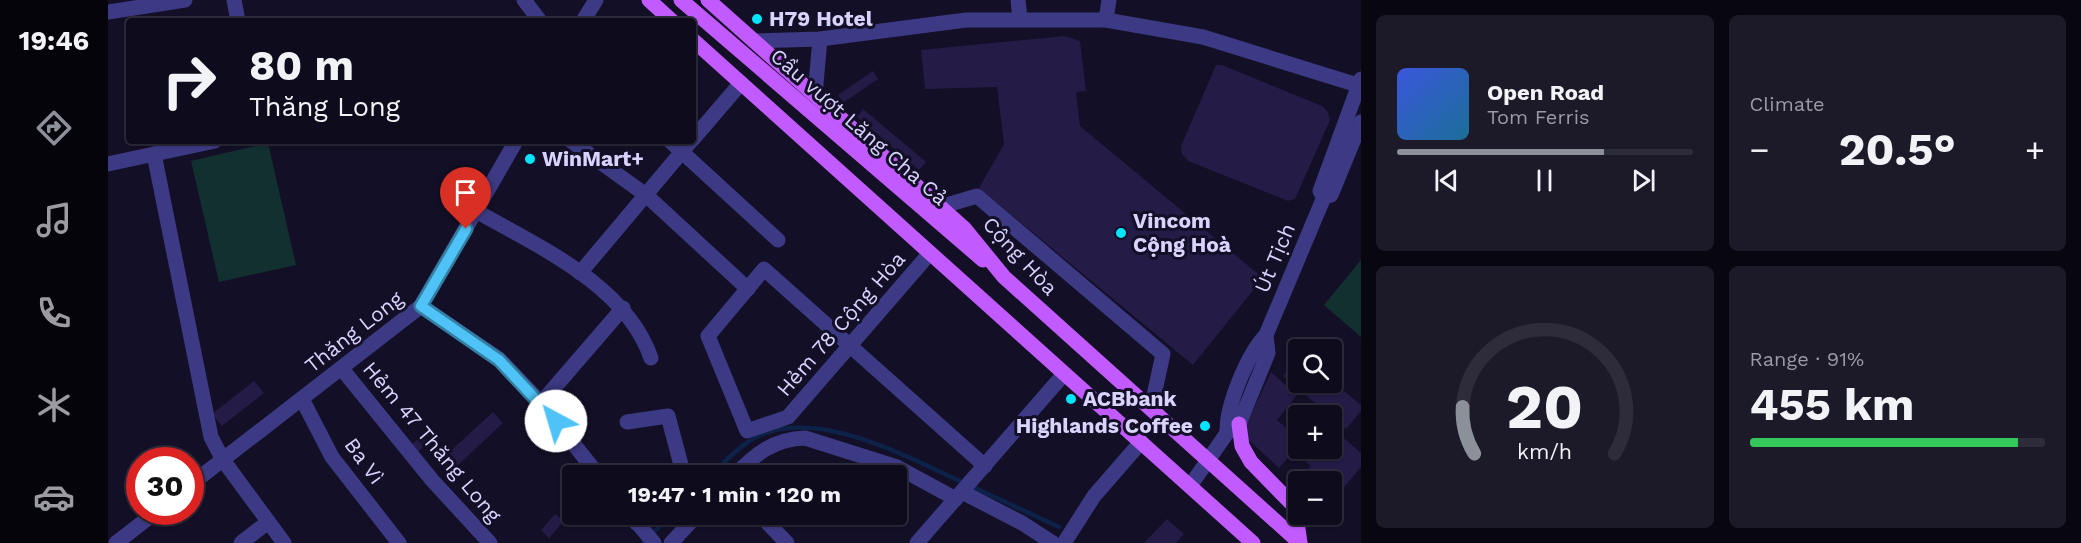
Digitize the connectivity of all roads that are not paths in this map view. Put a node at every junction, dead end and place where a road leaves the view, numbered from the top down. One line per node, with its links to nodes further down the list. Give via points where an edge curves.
1 (185, 0): 10 (street)
2 (234, 0): 11 (street)
3 (524, 0): 12 (street)
4 (596, 0): 13 (street)
5 (681, 0): 38 (main road, Cầu vượt Lăng Cha Cả, via 955,239)
6 (708, 0): 18 (main road, Cộng Hòa)
7 (1018, 0): 15 (street)
8 (1109, 0): 16 (street)
9 (651, 2): 14 (main road)
10 (108, 12)
11 (237, 18)
12 (538, 18)
13 (585, 18)
14 (669, 18)
15 (1020, 19): 16 (street); 17 (street, via 952,21)
16 (1106, 20): 21 (street, via 1203,37)
17 (820, 39): 18 (street); 22 (street)
18 (754, 41): 22 (main road, Cộng Hòa)
19 (696, 43): 20 (main road)
20 (741, 83): 24 (street); 36 (main road)
21 (1360, 83): 32 (street, Út Tịch, via 1320,191)
22 (815, 95): 33 (main road, Cộng Hòa)
23 (1361, 122): 32 (street, Út Tịch, via 1331,195)
24 (696, 136)
25 (201, 144): 29 (street)
26 (514, 144): 34 (street, Thăng Long)
27 (575, 144): 31 (street)
28 (689, 144): 31 (street); 35 (street)
29 (154, 154): 30 (street); 52 (street, via 211,437)
30 (108, 164)
31 (645, 195): 37 (street); 39 (street)
32 (1324, 197): 50 (street, Út Tịch, via 1266,335 1268,353)
33 (940, 207): 38 (main road, Cộng Hòa, via 964,228); 48 (street, via 977,196 1163,354)
34 (476, 212): 37 (street); 40 (street, Thăng Long)
35 (778, 240)
36 (930, 253): 42 (street, Hẻm 78 Cộng Hòa); 45 (main road)
37 (580, 273): 41 (street)
38 (1004, 277): 48 (main road, Cộng Hòa)
39 (747, 289): 42 (street, via 764,269); 42 (street, Hẻm 78 Cộng Hòa, via 708,336 747,431 788,417)
40 (421, 306): 44 (street, Thăng Long); 47 (street, via 499,360)
41 (623, 308): 43 (street, via 644,338); 47 (street)
42 (849, 346): 58 (street)
43 (651, 358)
44 (342, 369): 46 (street, Thăng Long); 72 (street, Hẻm 47 Thăng Long, via 432,480)
45 (1064, 374): 51 (main road); 58 (street)
46 (303, 399): 52 (street, Thăng Long); 71 (street, Ba Vì, via 332,457)
47 (542, 403): 54 (street)
48 (1151, 409): 53 (main road, Cộng Hòa)
49 (627, 422): 55 (street, via 668,416)
50 (1233, 429): 53 (street, Út Tịch); 80 (main road, via 1251,462 1295,507)
51 (1141, 442): 61 (main road); 78 (street, via 1094,496)
52 (223, 460): 60 (street, Thăng Long); 63 (street)
53 (1208, 460): 61 (street, Út Tịch); 80 (main road, Cộng Hòa)
54 (590, 465)
55 (681, 465)
56 (744, 465): 57 (street, via 752,457 790,438 821,441)
57 (888, 465)
58 (985, 466): 62 (street)
59 (907, 472): 62 (street)
60 (204, 474)
61 (1190, 486): 79 (main road)
62 (959, 496): 76 (street); 77 (street, via 1022,523)
63 (268, 522): 69 (street); 70 (street)
64 (139, 525): 68 (street)
65 (638, 525): 73 (street)
66 (688, 525): 74 (street)
67 (770, 525): 75 (street)
68 (116, 543)
69 (241, 543)
70 (284, 543)
71 (399, 543)
72 (490, 543)
73 (654, 543)
74 (671, 543)
75 (787, 543)
76 (917, 543)
77 (1053, 543)
78 (1064, 543)
79 (1253, 543)
80 (1300, 543)

